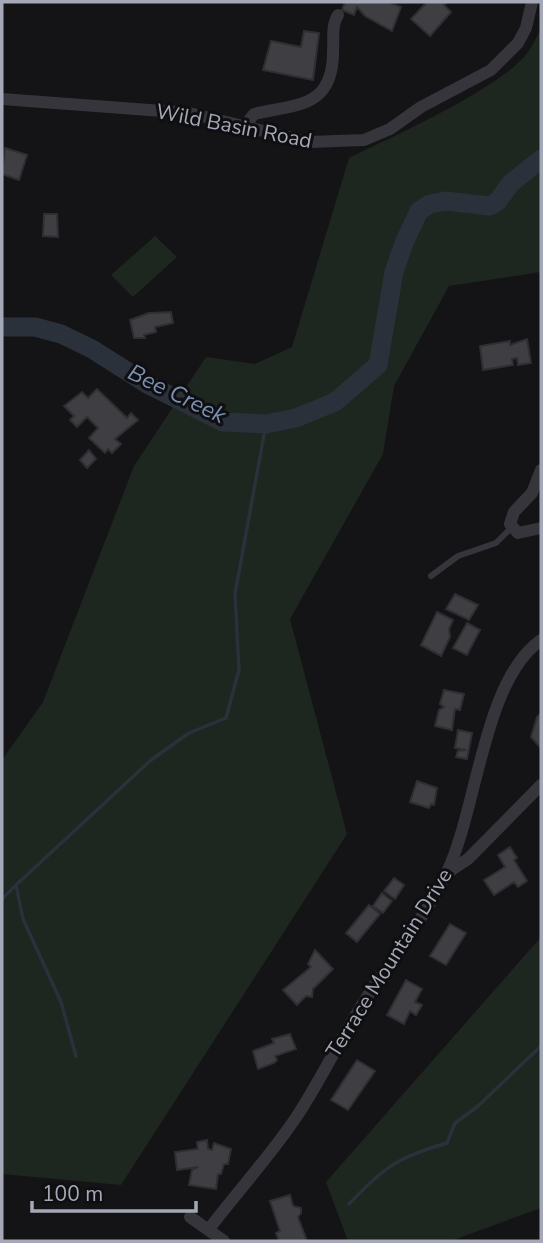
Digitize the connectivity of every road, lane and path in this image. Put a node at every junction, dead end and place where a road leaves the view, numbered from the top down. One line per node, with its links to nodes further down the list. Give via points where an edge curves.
1 (532, 2): 4 (street, Wild Basin Road, via 526,28 505,58 390,129 364,140 334,144)
2 (338, 15): 4 (street, via 329,80 320,93 299,107 254,114)
3 (2, 99): 4 (street, Wild Basin Road, via 189,113)
4 (244, 128)
5 (541, 470): 6 (street, via 532,493 514,512)
6 (511, 528): 7 (street, via 517,533); 8 (lane, via 496,543 458,556)
7 (541, 528)
8 (431, 576)
9 (541, 640): 11 (street, Terrace Mountain Drive, via 522,656 496,707)
10 (541, 785): 11 (street, via 468,859)
11 (447, 874): 13 (street, Terrace Mountain Drive, via 358,1010 297,1116)
12 (190, 1217): 13 (street)
13 (209, 1229): 14 (street)
14 (224, 1241)

